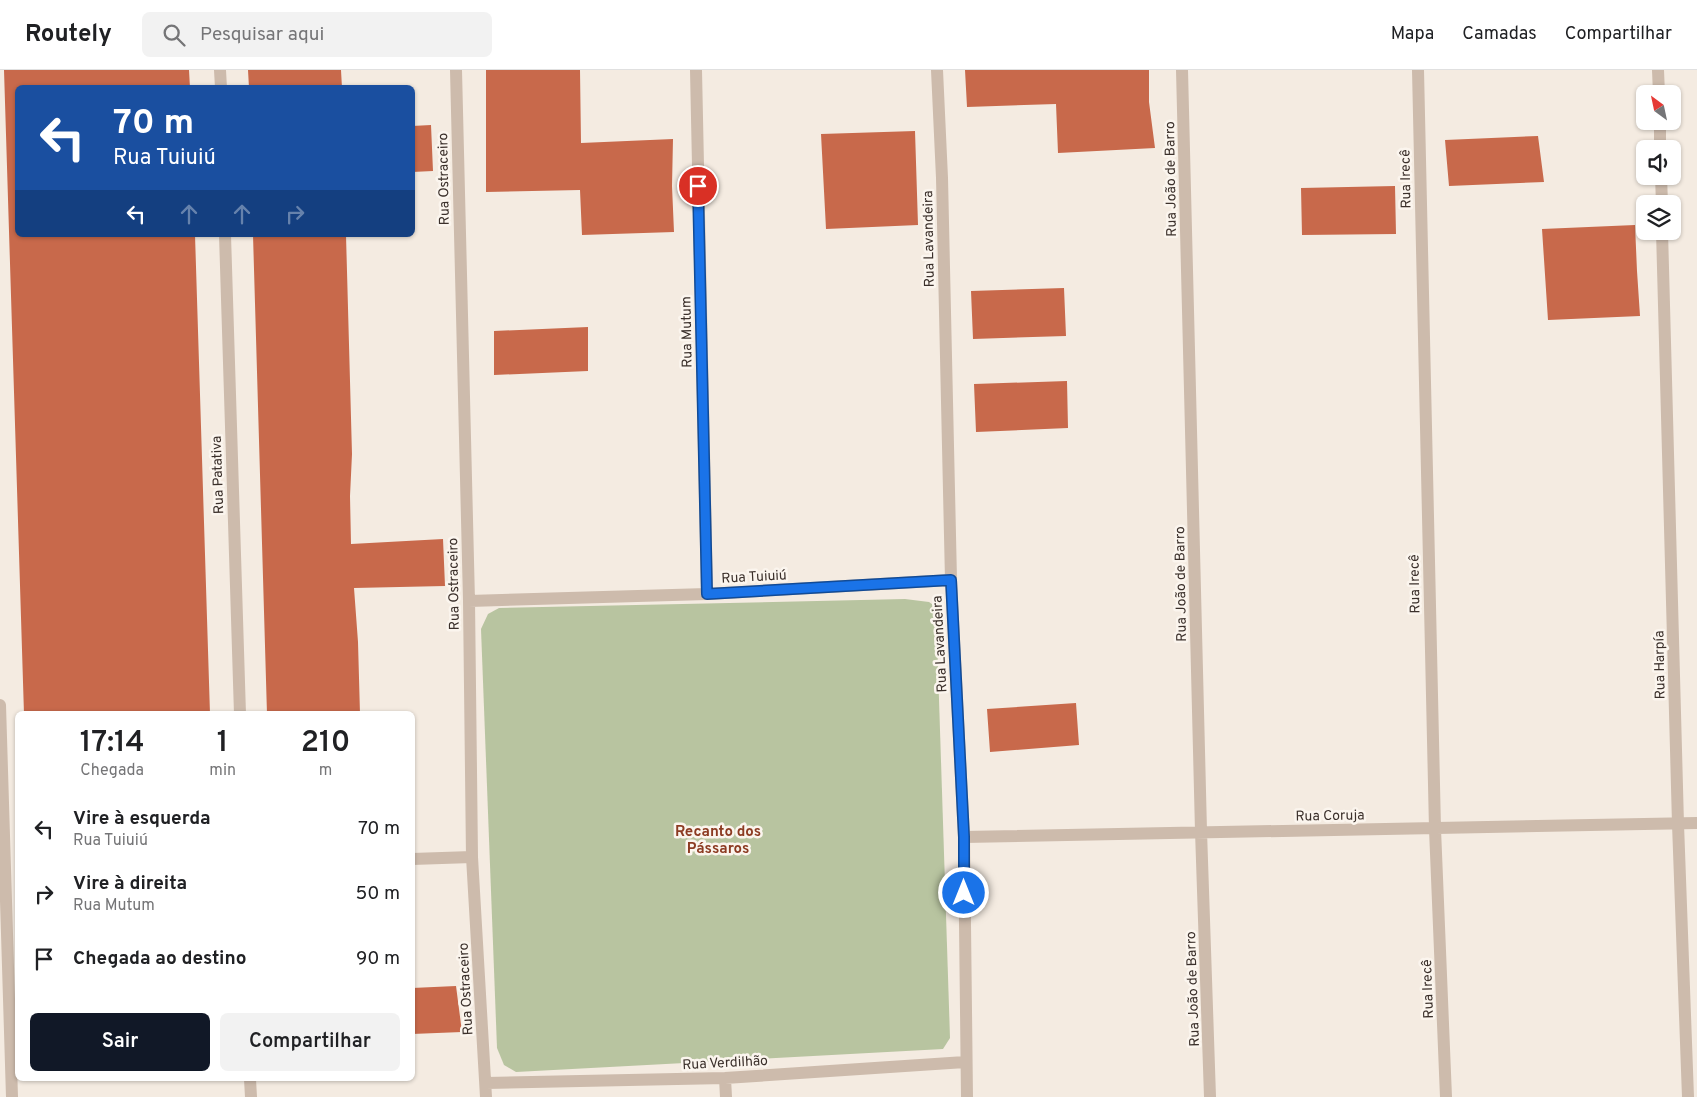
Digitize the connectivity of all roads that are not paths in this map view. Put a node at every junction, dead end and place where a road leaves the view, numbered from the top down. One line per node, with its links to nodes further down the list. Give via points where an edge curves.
1 (220, 70): 8 (street)
2 (456, 70): 14 (street, Rua Ostraceiro)
3 (696, 70): 13 (street, Rua Mutum)
4 (937, 70): 12 (street, Rua Lavandeira)
5 (1182, 70): 20 (street, Rua João de Barro)
6 (1418, 70): 19 (street, Rua Irecê)
7 (1658, 70): 9 (street)
8 (221, 85)
9 (1659, 85)
10 (225, 237): 16 (street, Rua Patativa)
11 (1662, 240): 18 (street, Rua Harpía)
12 (951, 580): 13 (street, Rua Tuiuiú); 21 (street, Rua Lavandeira)
13 (707, 594): 14 (street, Rua Tuiuiú)
14 (469, 601): 22 (street, Rua Ostraceiro)
15 (0, 705): 24 (street)
16 (240, 711)
17 (1697, 823): 18 (street, Rua Coruja)
18 (1678, 824): 19 (street, Rua Coruja); 36 (street, Rua Harpía)
19 (1435, 829): 20 (street, Rua Coruja); 35 (street, Rua Irecê)
20 (1201, 831): 21 (street, Rua Coruja); 34 (street, Rua João de Barro)
21 (964, 837): 25 (street, Rua Lavandeira)
22 (472, 857): 23 (street); 28 (street, Rua Ostraceiro)
23 (415, 859)
24 (8, 869): 29 (street)
25 (965, 1062): 26 (street, Rua Verdilhão); 33 (street, Rua Lavandeira)
26 (725, 1078): 28 (street, Rua Verdilhão); 32 (street)
27 (250, 1081): 30 (street)
28 (486, 1083): 31 (street, Rua Ostraceiro)
29 (12, 1097)
30 (251, 1097)
31 (486, 1097)
32 (726, 1097)
33 (967, 1097)
34 (1210, 1097)
35 (1446, 1097)
36 (1688, 1097)

